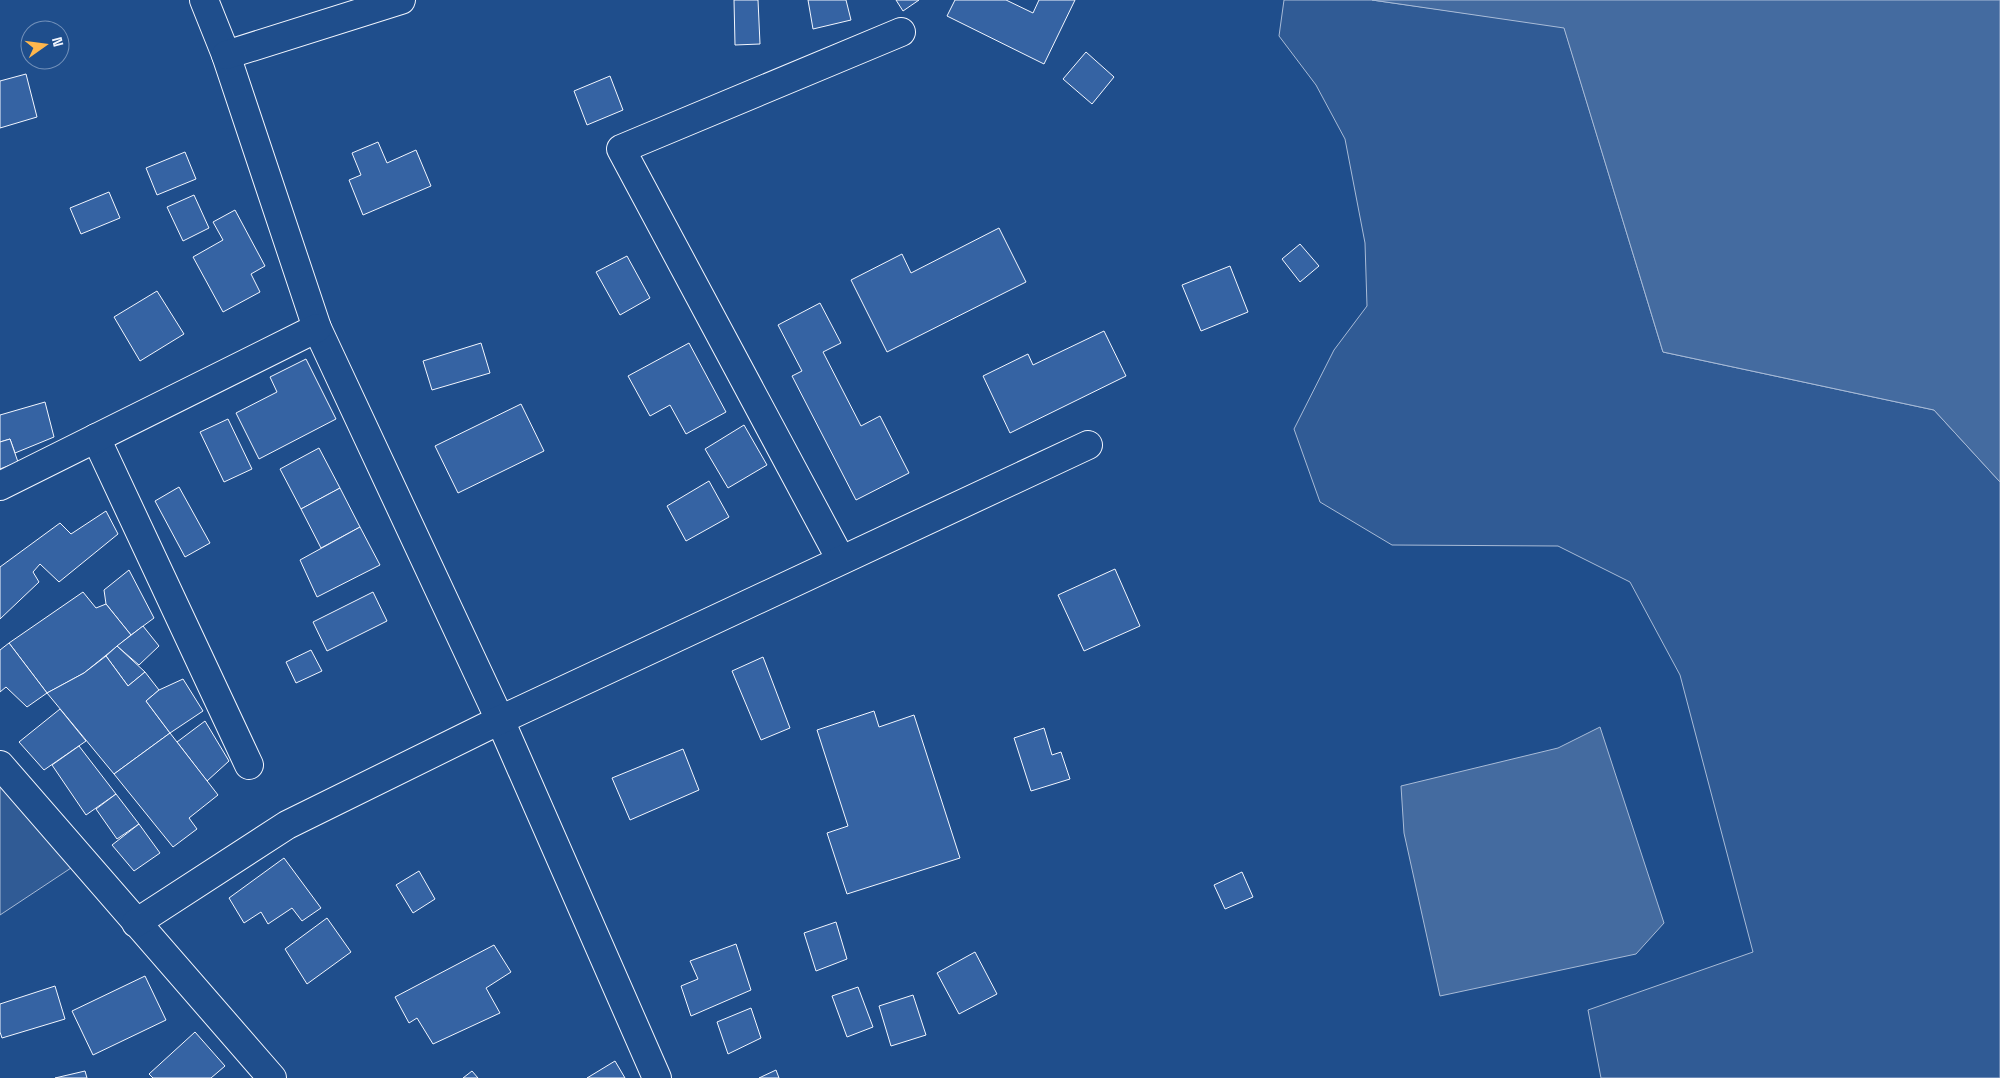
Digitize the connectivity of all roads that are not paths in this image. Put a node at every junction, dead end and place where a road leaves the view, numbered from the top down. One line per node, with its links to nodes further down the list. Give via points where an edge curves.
1 (204, 0): 4 (street)
2 (401, 0): 4 (street)
3 (900, 32): 9 (street, via 621,149)
4 (226, 55): 5 (street)
5 (317, 328): 6 (street); 10 (street)
6 (96, 438): 8 (street); 12 (street)
7 (1088, 445): 9 (street)
8 (0, 486)
9 (841, 560): 10 (street)
10 (500, 720): 13 (street, via 287,826); 15 (street)
11 (0, 765): 13 (street)
12 (249, 765)
13 (136, 923): 14 (street)
14 (272, 1078)
15 (657, 1078)

